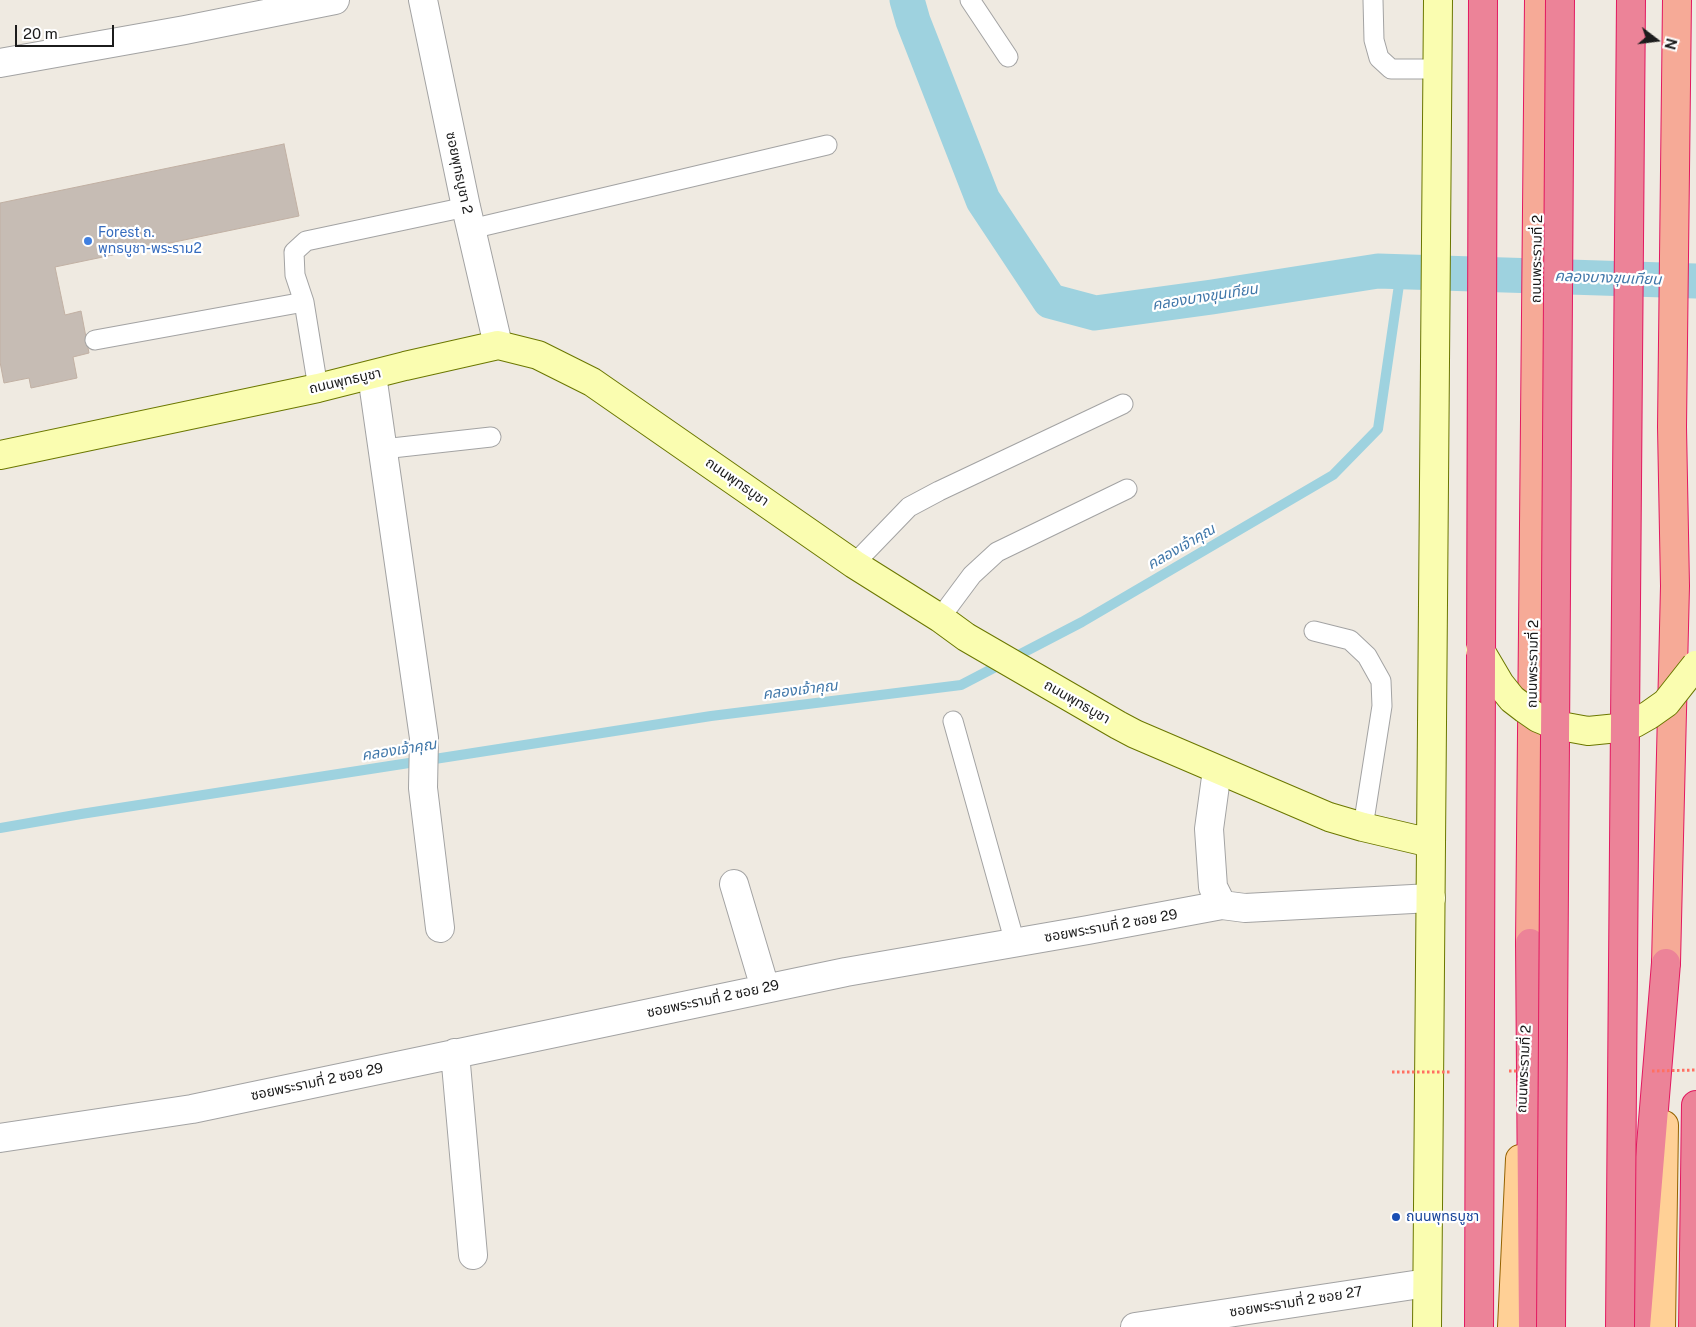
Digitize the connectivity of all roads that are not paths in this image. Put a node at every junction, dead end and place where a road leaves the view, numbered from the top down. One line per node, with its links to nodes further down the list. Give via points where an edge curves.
1 (335, 0): 12 (street)
2 (423, 0): 15 (street, ซอยพุทธบูชา 2)
3 (970, 0): 11 (lane)
4 (1373, 0): 13 (lane, via 1374,40 1380,58 1391,69)
5 (1438, 0): 13 (main road)
6 (1483, 0): 29 (highway, bridge)
7 (1539, 0): 40 (highway, ถนนพระรามที่ 2)
8 (1560, 0): 53 (highway, bridge)
9 (1630, 0): 54 (highway, bridge)
10 (1677, 0): 41 (highway, via 1672,427 1675,586)
11 (1008, 57)
12 (0, 63)
13 (1438, 69): 34 (main road)
14 (828, 145): 15 (lane)
15 (468, 218): 16 (lane, via 306,240 294,252 295,275); 18 (street, ซอยพุทธบูชา 2)
16 (304, 302): 17 (lane); 20 (lane)
17 (94, 340)
18 (498, 345): 19 (main road, ถนนพุทธบูชา); 26 (main road, ถนนพุทธบูชา, via 538,356 592,382)
19 (372, 375): 20 (main road, ถนนพุทธบูชา); 23 (street)
20 (318, 388): 24 (main road, ถนนพุทธบูชา)
21 (1123, 404): 26 (lane, via 938,490 909,507)
22 (491, 436): 23 (lane)
23 (383, 449): 38 (street, via 424,738 423,788)
24 (0, 455)
25 (1127, 489): 27 (lane, via 997,552 972,576)
26 (854, 564): 27 (main road, ถนนพุทธบูชา)
27 (940, 618): 32 (main road, ถนนพุทธบูชา, via 966,637 1135,734)
28 (1314, 631): 33 (lane, via 1350,640 1367,656 1382,681 1382,706)
29 (1480, 650): 30 (main road, bridge, via 1500,684 1525,709 1555,725 1588,731 1618,728 1649,715 1666,702); 50 (highway, bridge)
30 (1696, 665)
31 (953, 721): 39 (lane)
32 (1216, 770): 33 (main road, ถนนพุทธบูชา, via 1329,817); 37 (street, via 1209,829 1214,887)
33 (1363, 827): 34 (main road, ถนนพุทธบูชา)
34 (1431, 843): 36 (main road)
35 (734, 884): 42 (street)
36 (1431, 898): 37 (street, ซอยพระรามที่ 2 ซอย 29, via 1245,908); 47 (main road)
37 (1222, 905): 39 (street, ซอยพระรามที่ 2 ซอย 29)
38 (440, 928)
39 (1015, 943): 42 (street, ซอยพระรามที่ 2 ซอย 29)
40 (1530, 943): 51 (main road, ถนนพระรามที่ 2); 52 (highway)
41 (1666, 963): 55 (highway); 56 (main road)
42 (766, 988): 43 (street, ซอยพระรามที่ 2 ซอย 29)
43 (455, 1053): 45 (street, ซอยพระรามที่ 2 ซอย 29, via 192,1109); 46 (street)
44 (1696, 1105): 57 (highway)
45 (0, 1138)
46 (473, 1255)
47 (1427, 1283): 48 (street, ซอยพระรามที่ 2 ซอย 27); 49 (main road)
48 (1135, 1327)
49 (1427, 1327)
50 (1478, 1327)
51 (1512, 1327)
52 (1533, 1327)
53 (1551, 1327)
54 (1620, 1327)
55 (1636, 1327)
56 (1661, 1327)
57 (1693, 1327)

